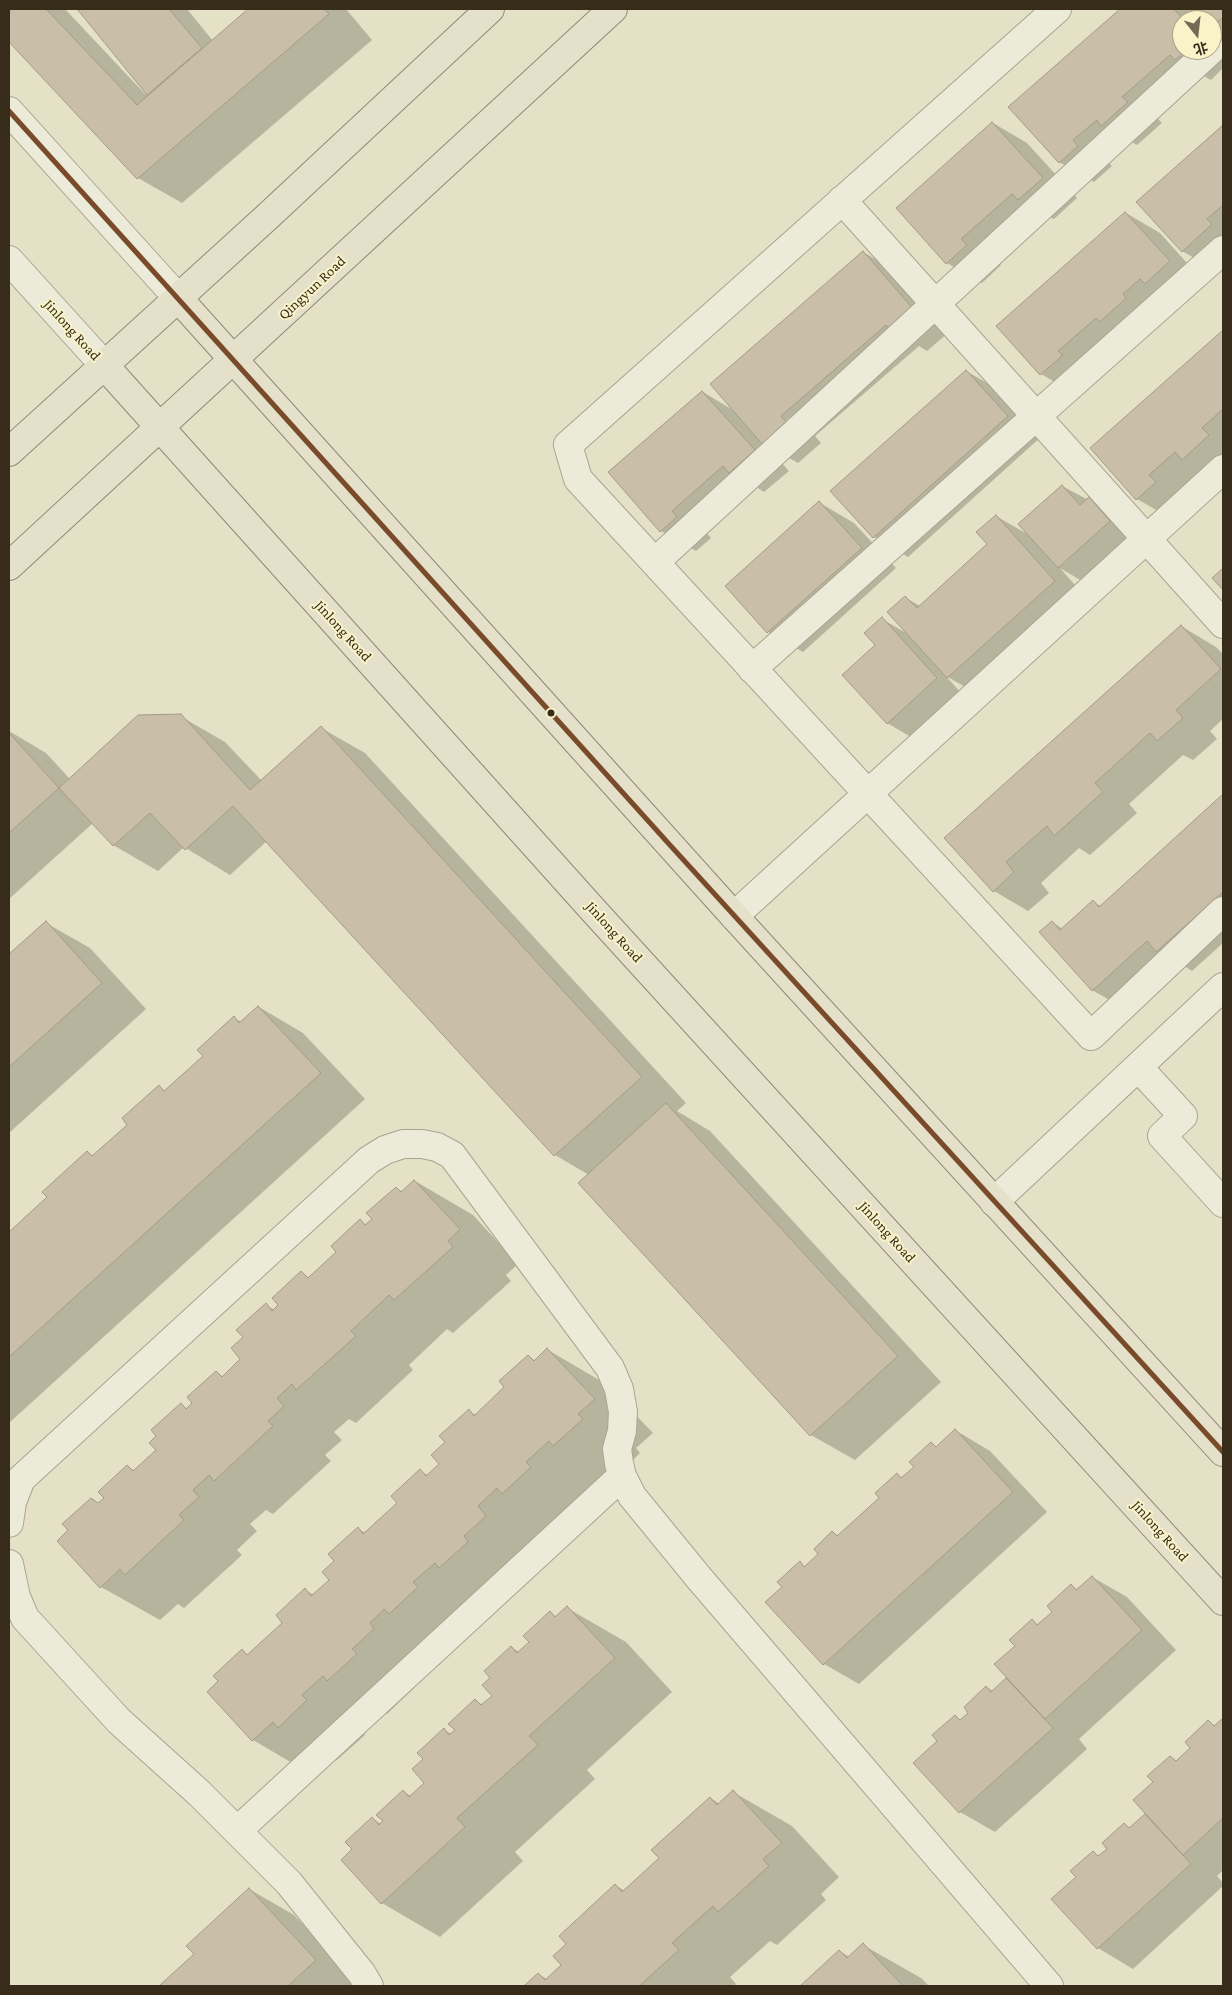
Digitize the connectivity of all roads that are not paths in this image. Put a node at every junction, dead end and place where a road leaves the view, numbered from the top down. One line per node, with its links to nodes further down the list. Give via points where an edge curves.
1 (490, 9): 9 (main road)
2 (613, 9): 11 (main road, Qingyun Road)
3 (1056, 9): 6 (street)
4 (1201, 60): 10 (street)
5 (9, 111): 9 (street)
6 (842, 200): 10 (street); 18 (street, via 568,445 578,480)
7 (1223, 250): 13 (street)
8 (9, 260): 12 (street, Jinlong Road)
9 (178, 298): 11 (main road); 12 (main road)
10 (936, 304): 13 (street); 18 (street)
11 (234, 361): 14 (main road, Qingyun Road); 24 (main road)
12 (104, 365): 14 (main road, Jinlong Road); 15 (main road)
13 (1036, 416): 17 (street); 21 (street)
14 (160, 428): 19 (main road, Qingyun Road); 33 (main road, Jinlong Road, via 594,911)
15 (9, 452)
16 (1223, 469): 17 (street)
17 (1147, 539): 20 (street); 22 (street)
18 (655, 562): 21 (street)
19 (9, 566)
20 (1223, 624)
21 (752, 669): 22 (street)
22 (868, 794): 23 (street, via 1090,1036); 24 (street)
23 (1223, 911)
24 (734, 916): 27 (main road)
25 (1223, 987): 26 (street)
26 (1138, 1067): 27 (street); 28 (street, via 1183,1116 1162,1136)
27 (994, 1202): 29 (main road)
28 (1223, 1203)
29 (1223, 1452)
30 (622, 1476): 31 (street, via 617,1450 623,1412 619,1389 610,1368 452,1155 437,1147 403,1144 369,1160 21,1479 12,1502); 34 (street); 36 (street, via 632,1496 699,1578)
31 (9, 1523)
32 (9, 1564): 34 (street, via 16,1597 25,1618 119,1721)
33 (1223, 1601)
34 (238, 1831): 35 (street, via 289,1883)
35 (369, 1986)
36 (1049, 1986)

